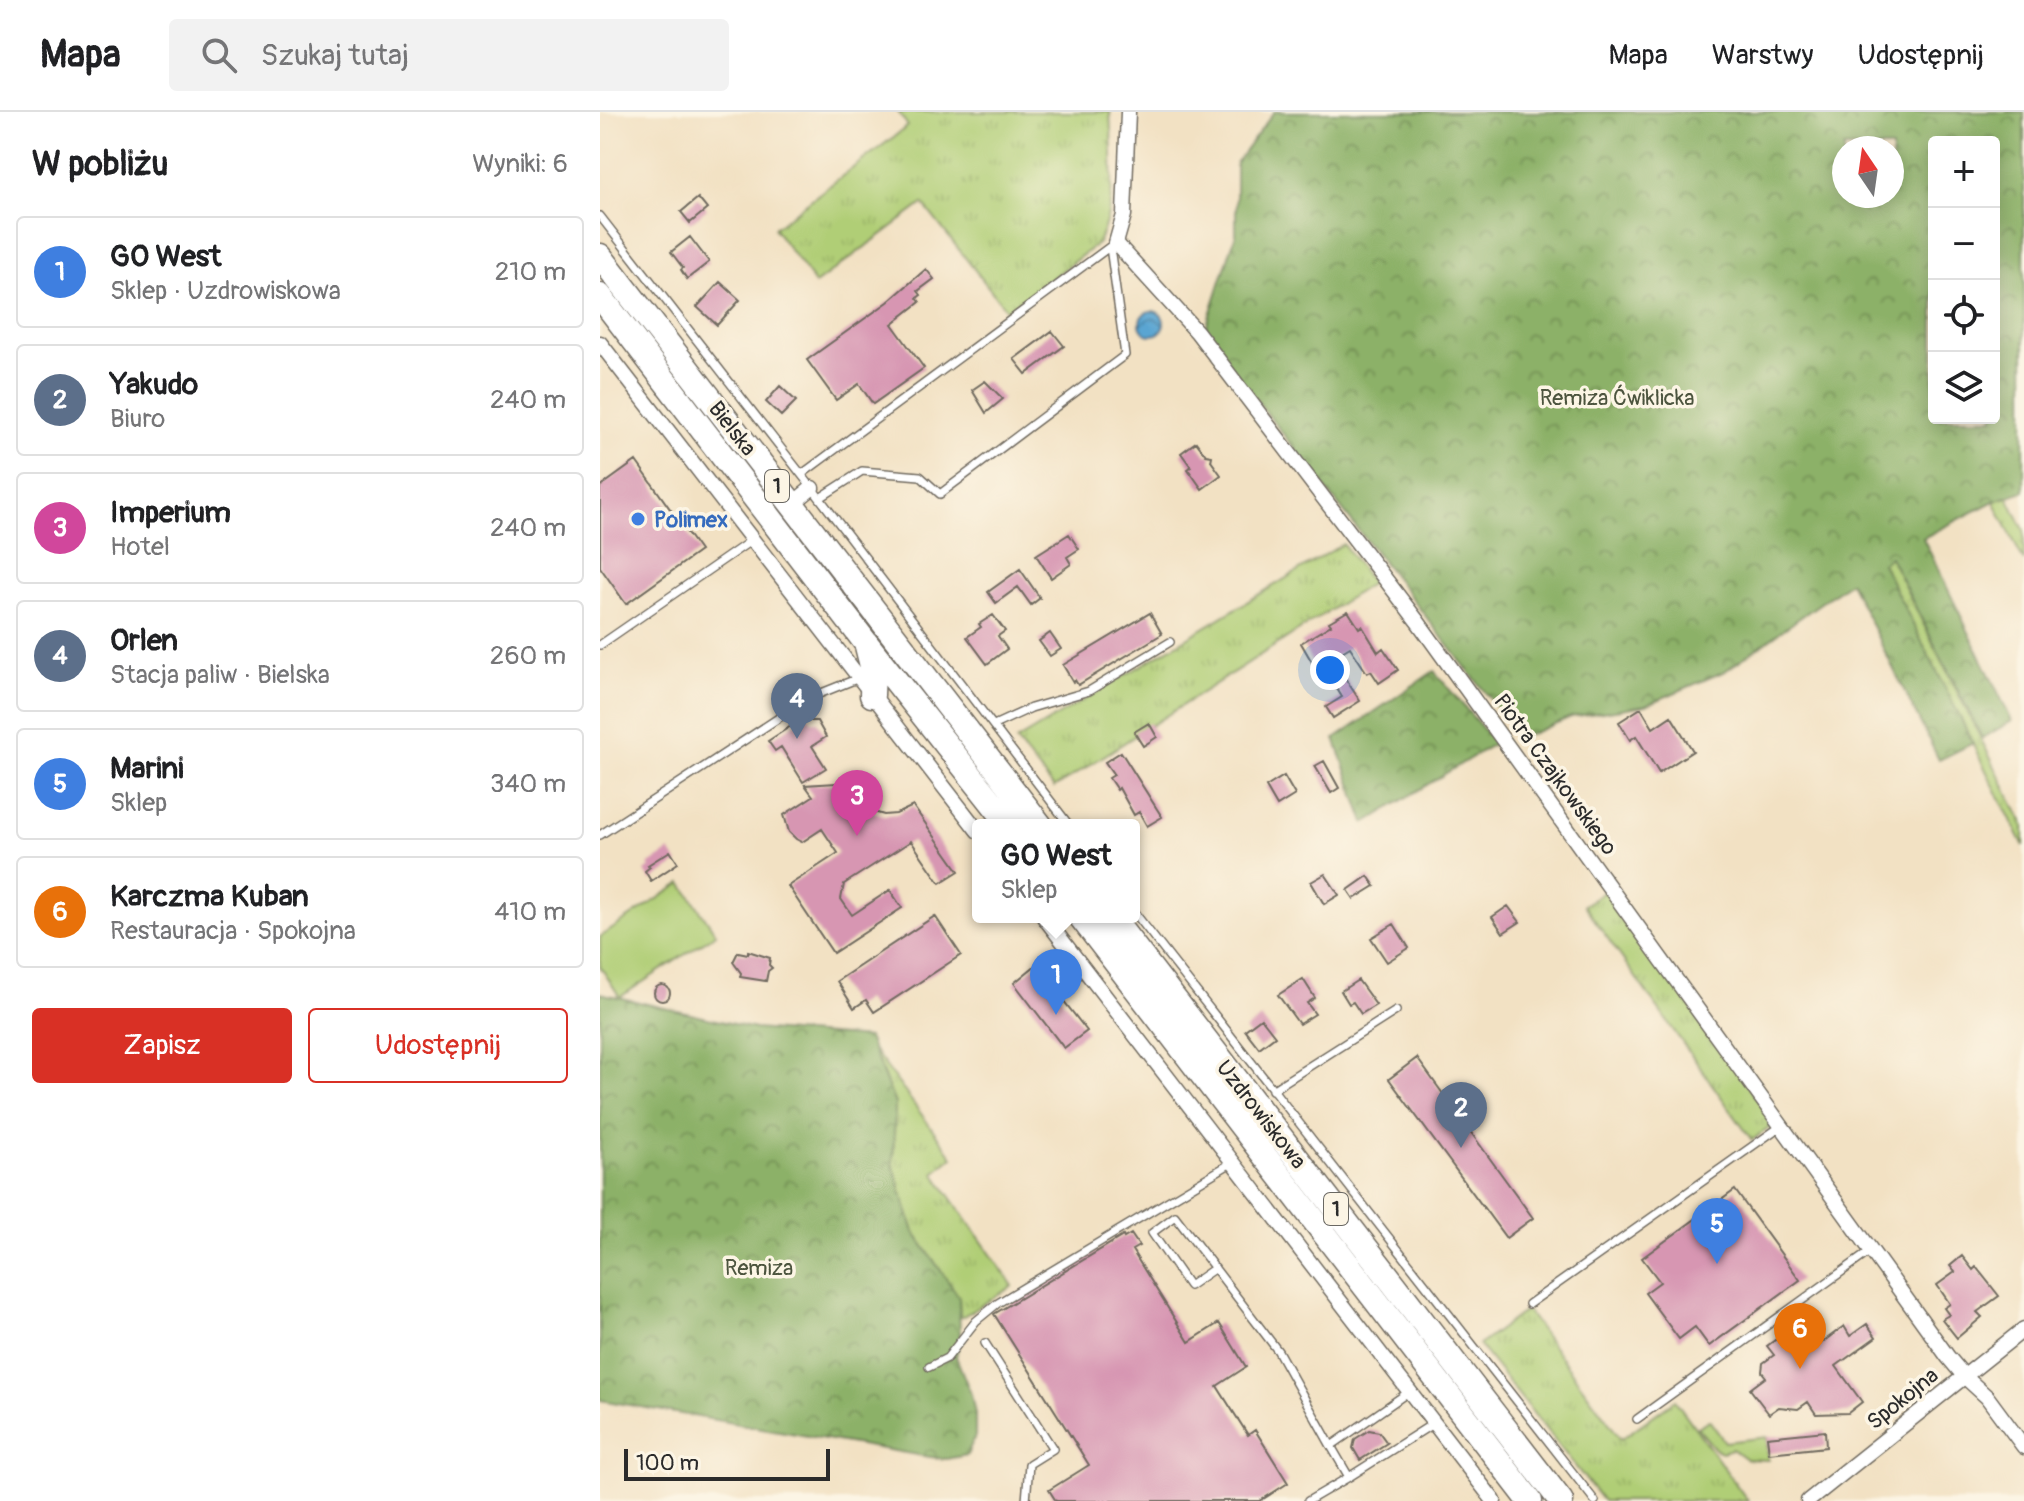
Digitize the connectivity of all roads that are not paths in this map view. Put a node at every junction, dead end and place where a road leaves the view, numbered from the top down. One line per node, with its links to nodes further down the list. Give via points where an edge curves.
1 (1128, 112): 3 (street, via 1124,215)
2 (600, 216): 7 (lane)
3 (1113, 245): 7 (lane); 8 (lane, via 1125,355 940,494 920,476 862,471); 28 (street, Piotra Czajkowskiego, via 1197,332 1418,622)
4 (600, 256): 9 (main road, Bielska / 1)
5 (600, 296): 12 (main road, Bielska / 1)
6 (600, 343): 10 (street)
7 (802, 474): 8 (lane)
8 (816, 493): 9 (street); 16 (lane)
9 (791, 505): 15 (main road, Bielska / 1)
10 (752, 540): 13 (lane); 14 (street)
11 (1170, 642): 16 (lane, via 1089,691)
12 (866, 643): 14 (main road, via 873,670); 15 (main road, Bielska / 1)
13 (600, 645)
14 (866, 686): 20 (street); 21 (lane, via 809,698)
15 (945, 722): 17 (main road, 1); 18 (main road, 1)
16 (994, 725): 19 (lane)
17 (1006, 819)
18 (1034, 819)
19 (1064, 819)
20 (972, 823)
21 (600, 835)
22 (1140, 920): 27 (lane)
23 (1049, 923): 29 (street)
24 (1086, 923): 46 (main road, Uzdrowiskowa / 1)
25 (1116, 923): 47 (main road, Uzdrowiskowa / 1)
26 (1396, 1011): 27 (lane)
27 (1272, 1090): 48 (lane)
28 (1783, 1125): 30 (street, Piotra Czajkowskiego); 32 (lane)
29 (1233, 1162): 35 (lane, via 998,1303 947,1358); 37 (street)
30 (1872, 1250): 36 (street, Piotra Czajkowskiego); 38 (lane)
31 (1215, 1268): 31 (lane, via 1175,1216 1152,1233 1189,1286); 40 (lane, via 1278,1351)
32 (1529, 1304)
33 (2024, 1329): 36 (street, Spokojna)
34 (985, 1343): 43 (lane, via 1053,1449 1029,1464)
35 (929, 1367)
36 (1964, 1376): 41 (street, Piotra Czajkowskiego, via 1987,1397); 49 (street, Spokojna)
37 (1410, 1391): 39 (street); 40 (lane)
38 (1637, 1419)
39 (1434, 1423): 42 (lane); 45 (street)
40 (1331, 1446): 42 (lane)
41 (2024, 1447)
42 (1349, 1477): 44 (lane)
43 (1026, 1501)
44 (1308, 1501)
45 (1494, 1501)
46 (1530, 1501)
47 (1561, 1501)
48 (1595, 1501)
49 (1808, 1501)

